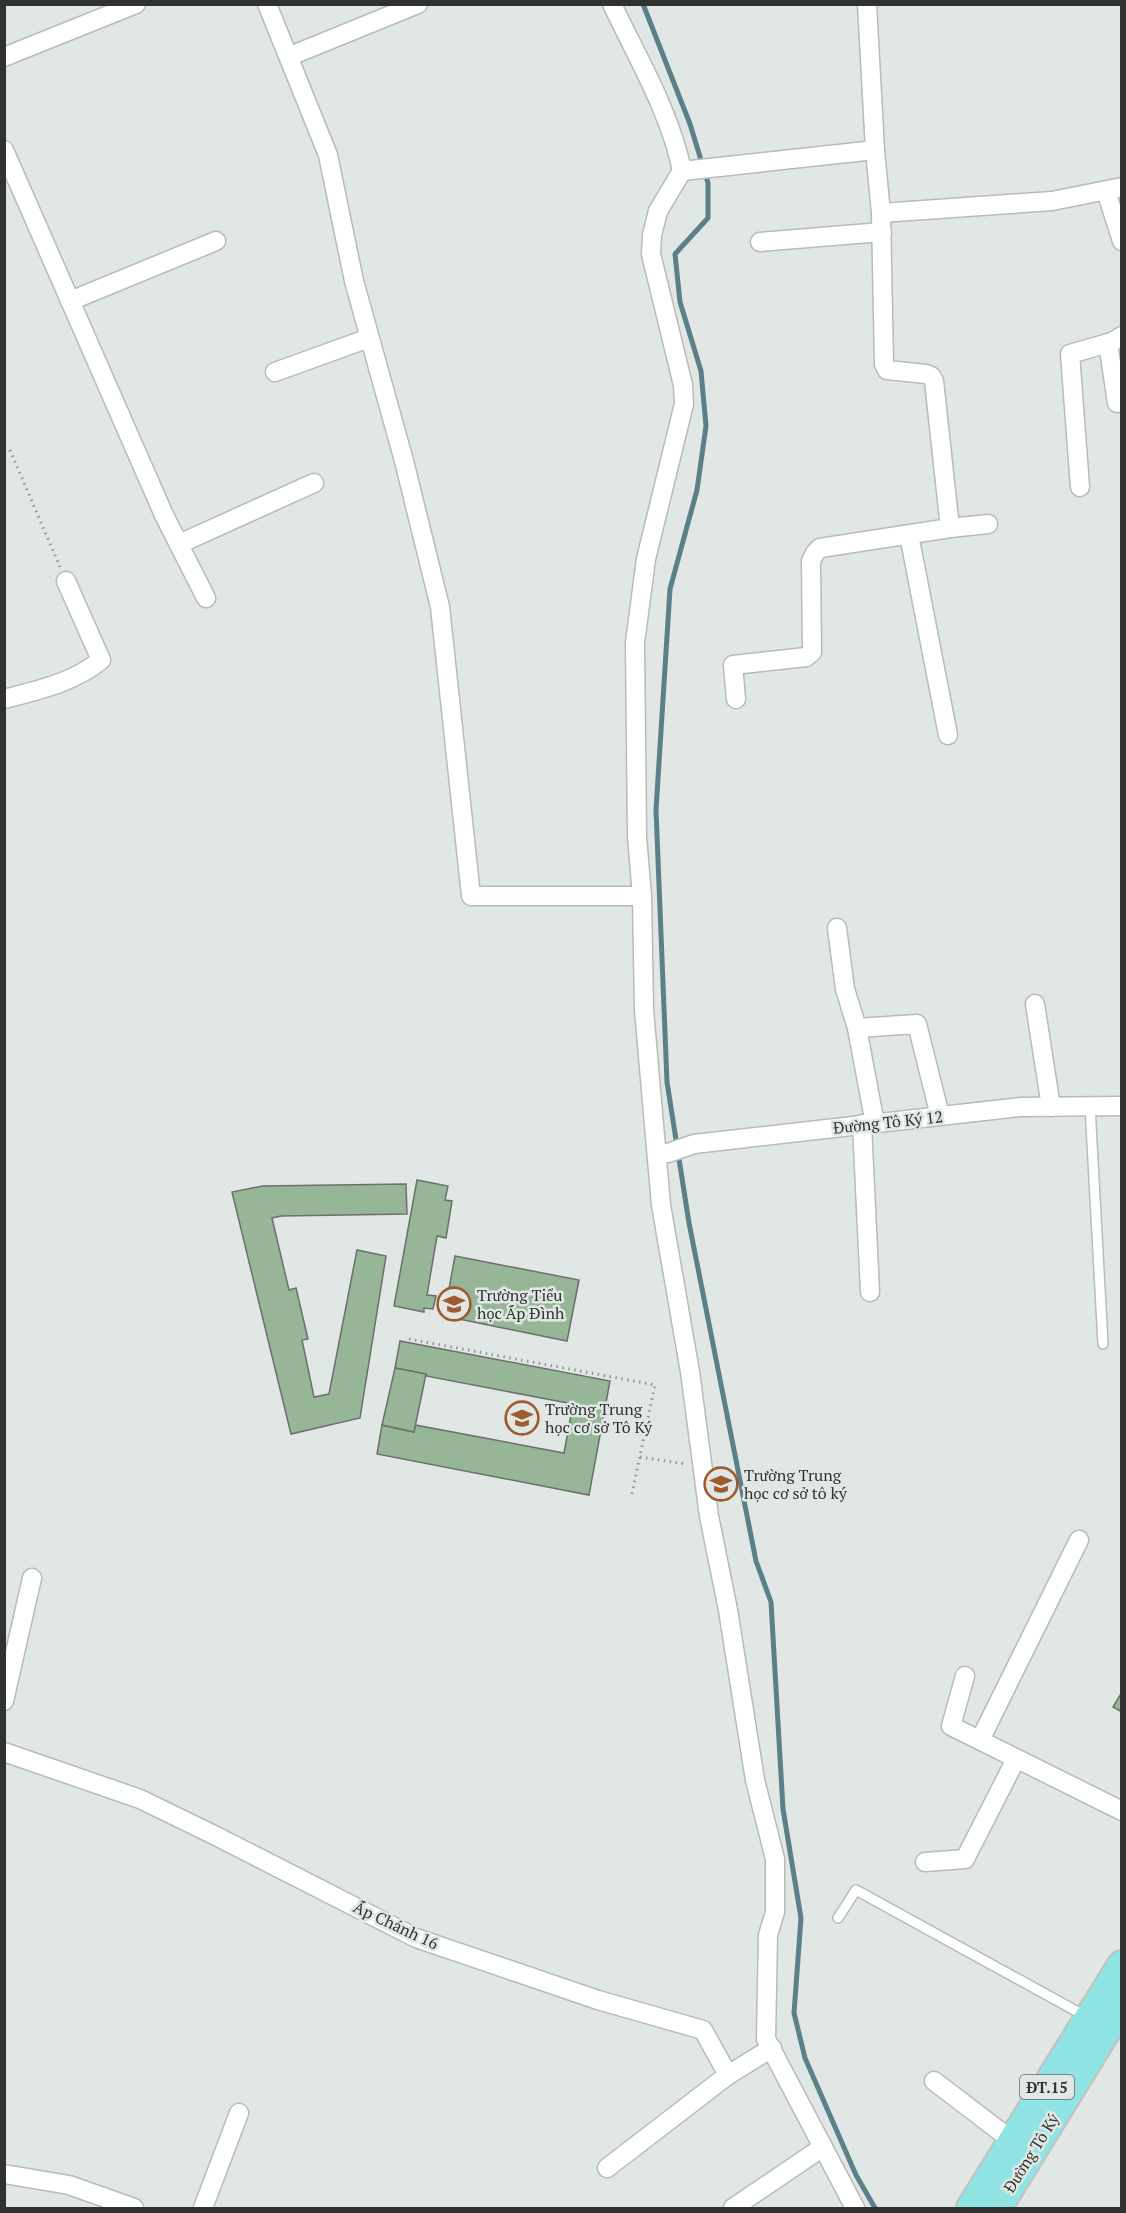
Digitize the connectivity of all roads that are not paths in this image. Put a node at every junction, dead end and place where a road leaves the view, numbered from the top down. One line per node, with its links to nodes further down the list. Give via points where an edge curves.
1 (136, 4): 7 (street)
2 (267, 4): 6 (street)
3 (612, 4): 10 (street)
4 (867, 4): 9 (street)
5 (415, 5): 6 (street)
6 (290, 56): 18 (street, via 328,155)
7 (4, 57)
8 (4, 150): 17 (street)
9 (875, 150): 10 (street); 12 (street)
10 (687, 171): 33 (street, via 658,211 652,235 651,254 683,385 684,404 646,559 635,644 637,837)
11 (1114, 189): 12 (street, via 1052,201); 15 (street)
12 (881, 213): 13 (street)
13 (882, 232): 16 (street); 25 (street, via 884,364 887,370 926,374 934,381)
14 (216, 241): 17 (street)
15 (1122, 241)
16 (760, 242)
17 (70, 301): 27 (street)
18 (369, 338): 20 (street); 33 (street, via 440,607 471,896)
19 (1115, 339): 21 (street); 23 (street, via 1070,354)
20 (275, 372)
21 (1118, 404)
22 (314, 483): 27 (street)
23 (1080, 487)
24 (988, 524): 25 (street)
25 (950, 528): 26 (street)
26 (909, 535): 31 (street, via 820,548 811,561 812,652 806,657 733,665); 32 (street)
27 (179, 544): 29 (street)
28 (66, 581): 30 (street, via 100,660 86,672)
29 (206, 598)
30 (4, 699)
31 (736, 699)
32 (948, 735)
33 (642, 896): 42 (street, via 644,1010)
34 (837, 928): 36 (street, via 845,989)
35 (1035, 1004): 39 (street)
36 (857, 1028): 40 (street, via 918,1024); 41 (street)
37 (1090, 1106): 38 (street, Đường Tô Ký 12); 39 (street, Đường Tô Ký 12); 44 (lane)
38 (1122, 1106)
39 (1051, 1107): 40 (street, Đường Tô Ký 12)
40 (940, 1116): 41 (street, Đường Tô Ký 12)
41 (868, 1124): 42 (street, Đường Tô Ký 12, via 694,1144); 43 (street)
42 (663, 1153): 58 (street, via 661,1205 690,1372 709,1516 755,1780 775,1859 775,1912 767,1958 766,2039)
43 (870, 1292)
44 (1103, 1344)
45 (1079, 1540): 49 (street)
46 (32, 1578): 48 (street)
47 (965, 1676): 49 (street, via 951,1726)
48 (4, 1701)
49 (980, 1740): 51 (street)
50 (4, 1752): 59 (street, Ấp Chánh 16, via 140,1799 416,1938 598,2000 704,2030)
51 (1016, 1759): 52 (street); 53 (street, via 965,1859)
52 (1122, 1811)
53 (925, 1862)
54 (838, 1918): 57 (lane, via 856,1890)
55 (1122, 1965): 57 (main road, Đường Tô Ký / ĐT.15)
56 (1122, 2005): 71 (main road, Đường Tô Ký / ĐT.15)
57 (1089, 2018): 62 (main road, Đường Tô Ký / ĐT.15)
58 (772, 2048): 59 (street); 63 (street)
59 (728, 2075): 64 (street)
60 (934, 2081): 62 (street)
61 (239, 2113): 67 (street)
62 (1014, 2142): 70 (main road, Đường Tô Ký / ĐT.15)
63 (824, 2147): 68 (street); 69 (street)
64 (608, 2168)
65 (4, 2174): 66 (street, via 69,2186)
66 (134, 2208)
67 (203, 2208)
68 (733, 2208)
69 (855, 2208)
70 (971, 2208)
71 (997, 2208)

